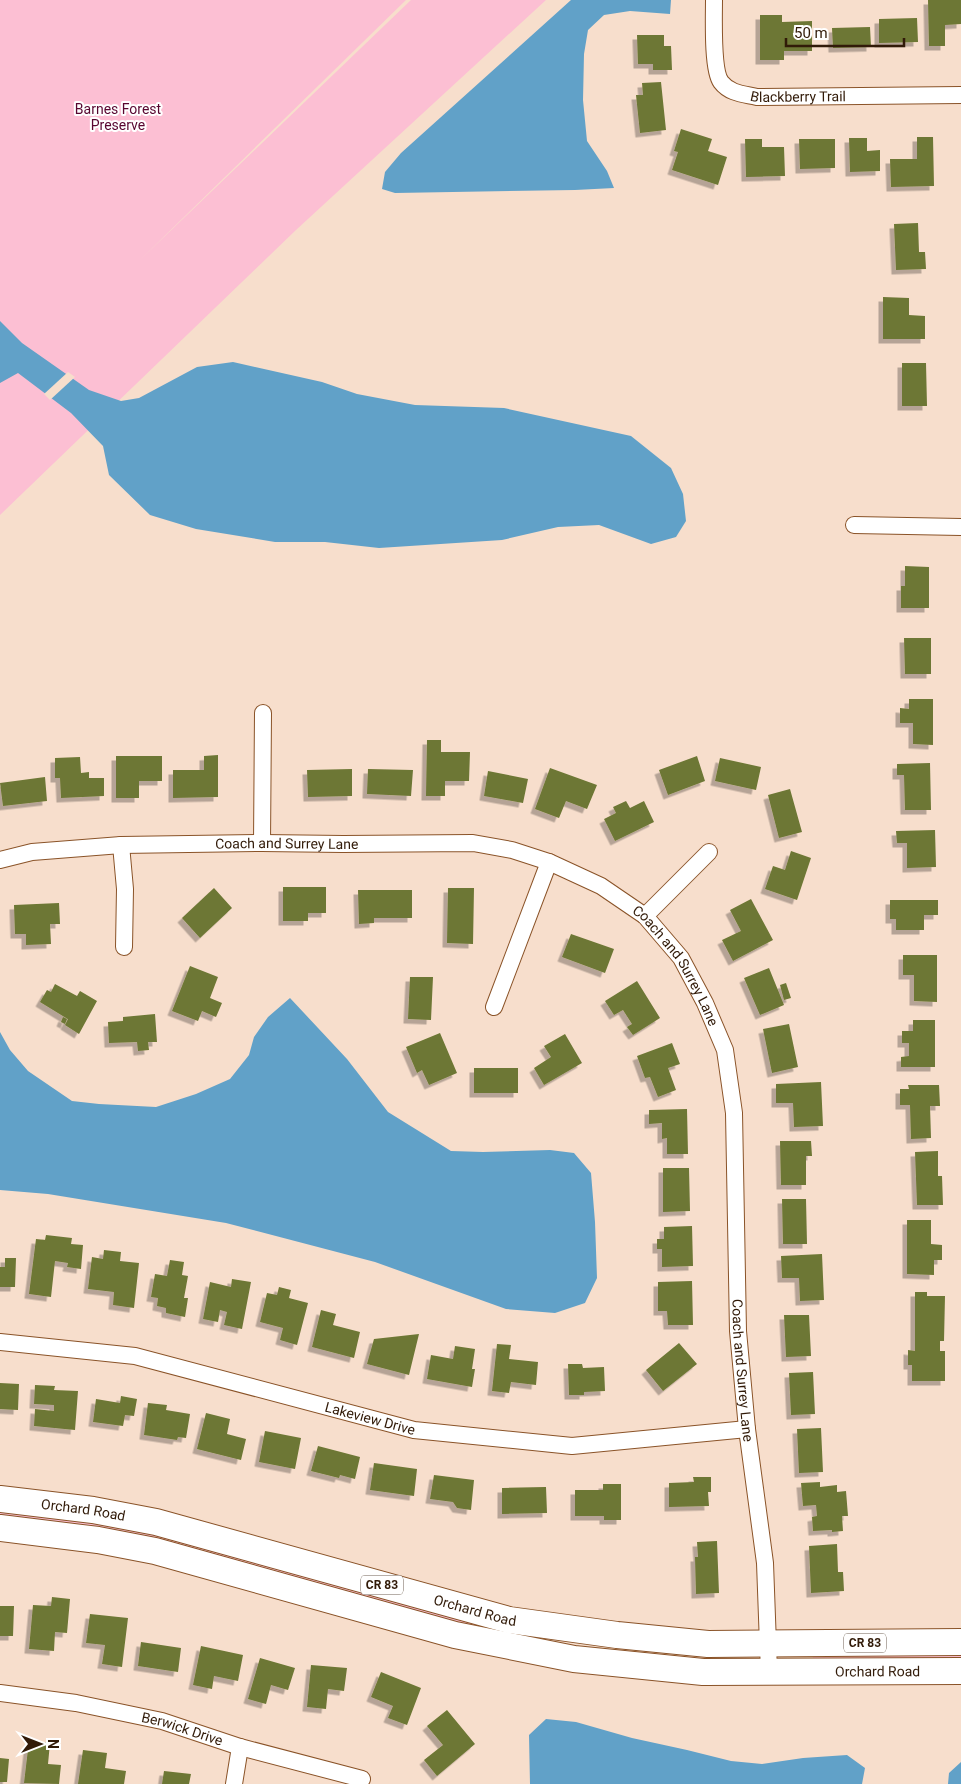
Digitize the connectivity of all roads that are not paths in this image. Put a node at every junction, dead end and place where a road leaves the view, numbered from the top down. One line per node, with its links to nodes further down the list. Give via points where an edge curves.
1 (714, 0): 2 (street, Blackberry Trail, via 716,71 722,83 735,93 757,96)
2 (961, 95)
3 (854, 525): 4 (street)
4 (961, 527)
5 (263, 713): 6 (street)
6 (262, 843): 7 (street, Coach and Surrey Lane); 10 (street, Coach and Surrey Lane, via 473,843 512,850)
7 (121, 845): 9 (street, Coach and Surrey Lane, via 32,852); 12 (street)
8 (709, 852): 11 (street)
9 (0, 860)
10 (549, 862): 11 (street, Coach and Surrey Lane, via 602,886); 13 (street)
11 (645, 916): 15 (street, Coach and Surrey Lane, via 681,958 706,1003 725,1050 734,1113 738,1331)
12 (124, 947)
13 (494, 1007)
14 (0, 1342): 15 (street, Lakeview Drive, via 135,1356 414,1430 572,1446)
15 (746, 1429): 19 (street, Coach and Surrey Lane, via 765,1563)
16 (0, 1499): 19 (main road, Orchard Road / CR 83, via 93,1510 156,1522 510,1620 617,1636 708,1644)
17 (0, 1528): 21 (main road, Orchard Road / CR 83, via 155,1551 455,1635 574,1659 703,1672)
18 (961, 1642): 19 (main road, Orchard Road / CR 83)
19 (768, 1643): 21 (street, Coach and Surrey Lane)
20 (961, 1671): 21 (main road, Orchard Road / CR 83)
21 (769, 1672)
22 (0, 1693): 23 (street, Berwick Drive, via 76,1703 162,1721)
23 (240, 1747): 24 (street, Berwick Drive); 25 (street)
24 (362, 1780)
25 (234, 1784)

